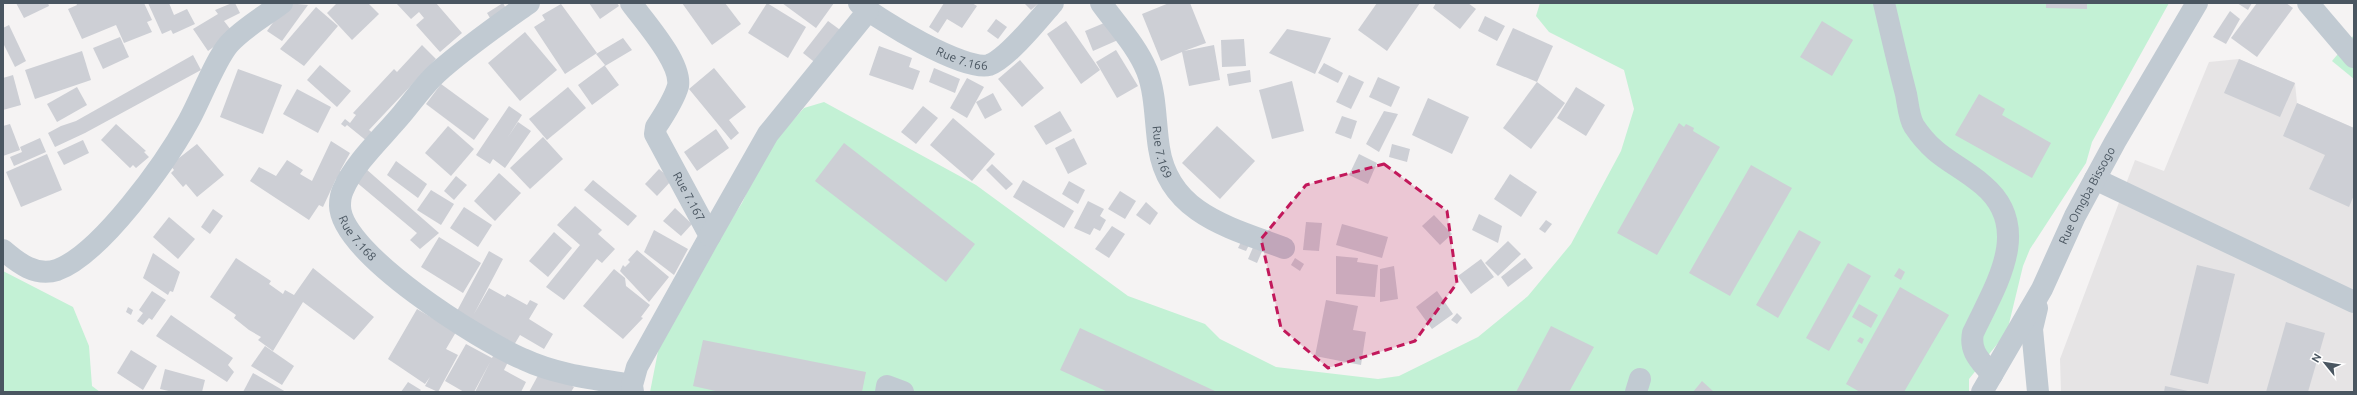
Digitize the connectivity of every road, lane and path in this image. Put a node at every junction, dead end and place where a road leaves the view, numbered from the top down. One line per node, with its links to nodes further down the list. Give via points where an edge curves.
1 (282, 3): 14 (street, via 235,38 225,50 188,123 142,190 120,218 86,252 57,270 39,271 20,266)
2 (529, 3): 18 (street, Rue 7.168, via 436,74 359,165 342,191 344,223 373,259 400,281 490,342 524,360 552,370)
3 (631, 3): 12 (street, Rue 7.167, via 667,53 676,72 678,86 656,127 655,134)
4 (1053, 3): 9 (street, Rue 7.166, via 1001,58 989,65 963,62 923,43)
5 (1101, 3): 13 (street, Rue 7.169, via 1146,70 1152,86 1162,166 1182,197 1208,219)
6 (1884, 3): 17 (street, via 1913,124 1938,155 1983,185 1998,201 2008,221 2009,243 2004,262 1973,333 1971,344)
7 (2197, 3): 11 (street, Rue Omgba Bissogo)
8 (2308, 3): 10 (street)
9 (864, 7): 12 (street, via 768,134)
10 (2354, 57)
11 (2095, 179): 15 (street, Rue Omgba Bissogo, via 2056,254); 16 (street)
12 (710, 236): 18 (street, via 637,367)
13 (1284, 248)
14 (3, 250)
15 (2042, 289): 17 (street, Rue Omgba Bissogo); 19 (street, via 2032,329)
16 (2354, 302)
17 (1987, 384)
18 (632, 389)
19 (2038, 392)

